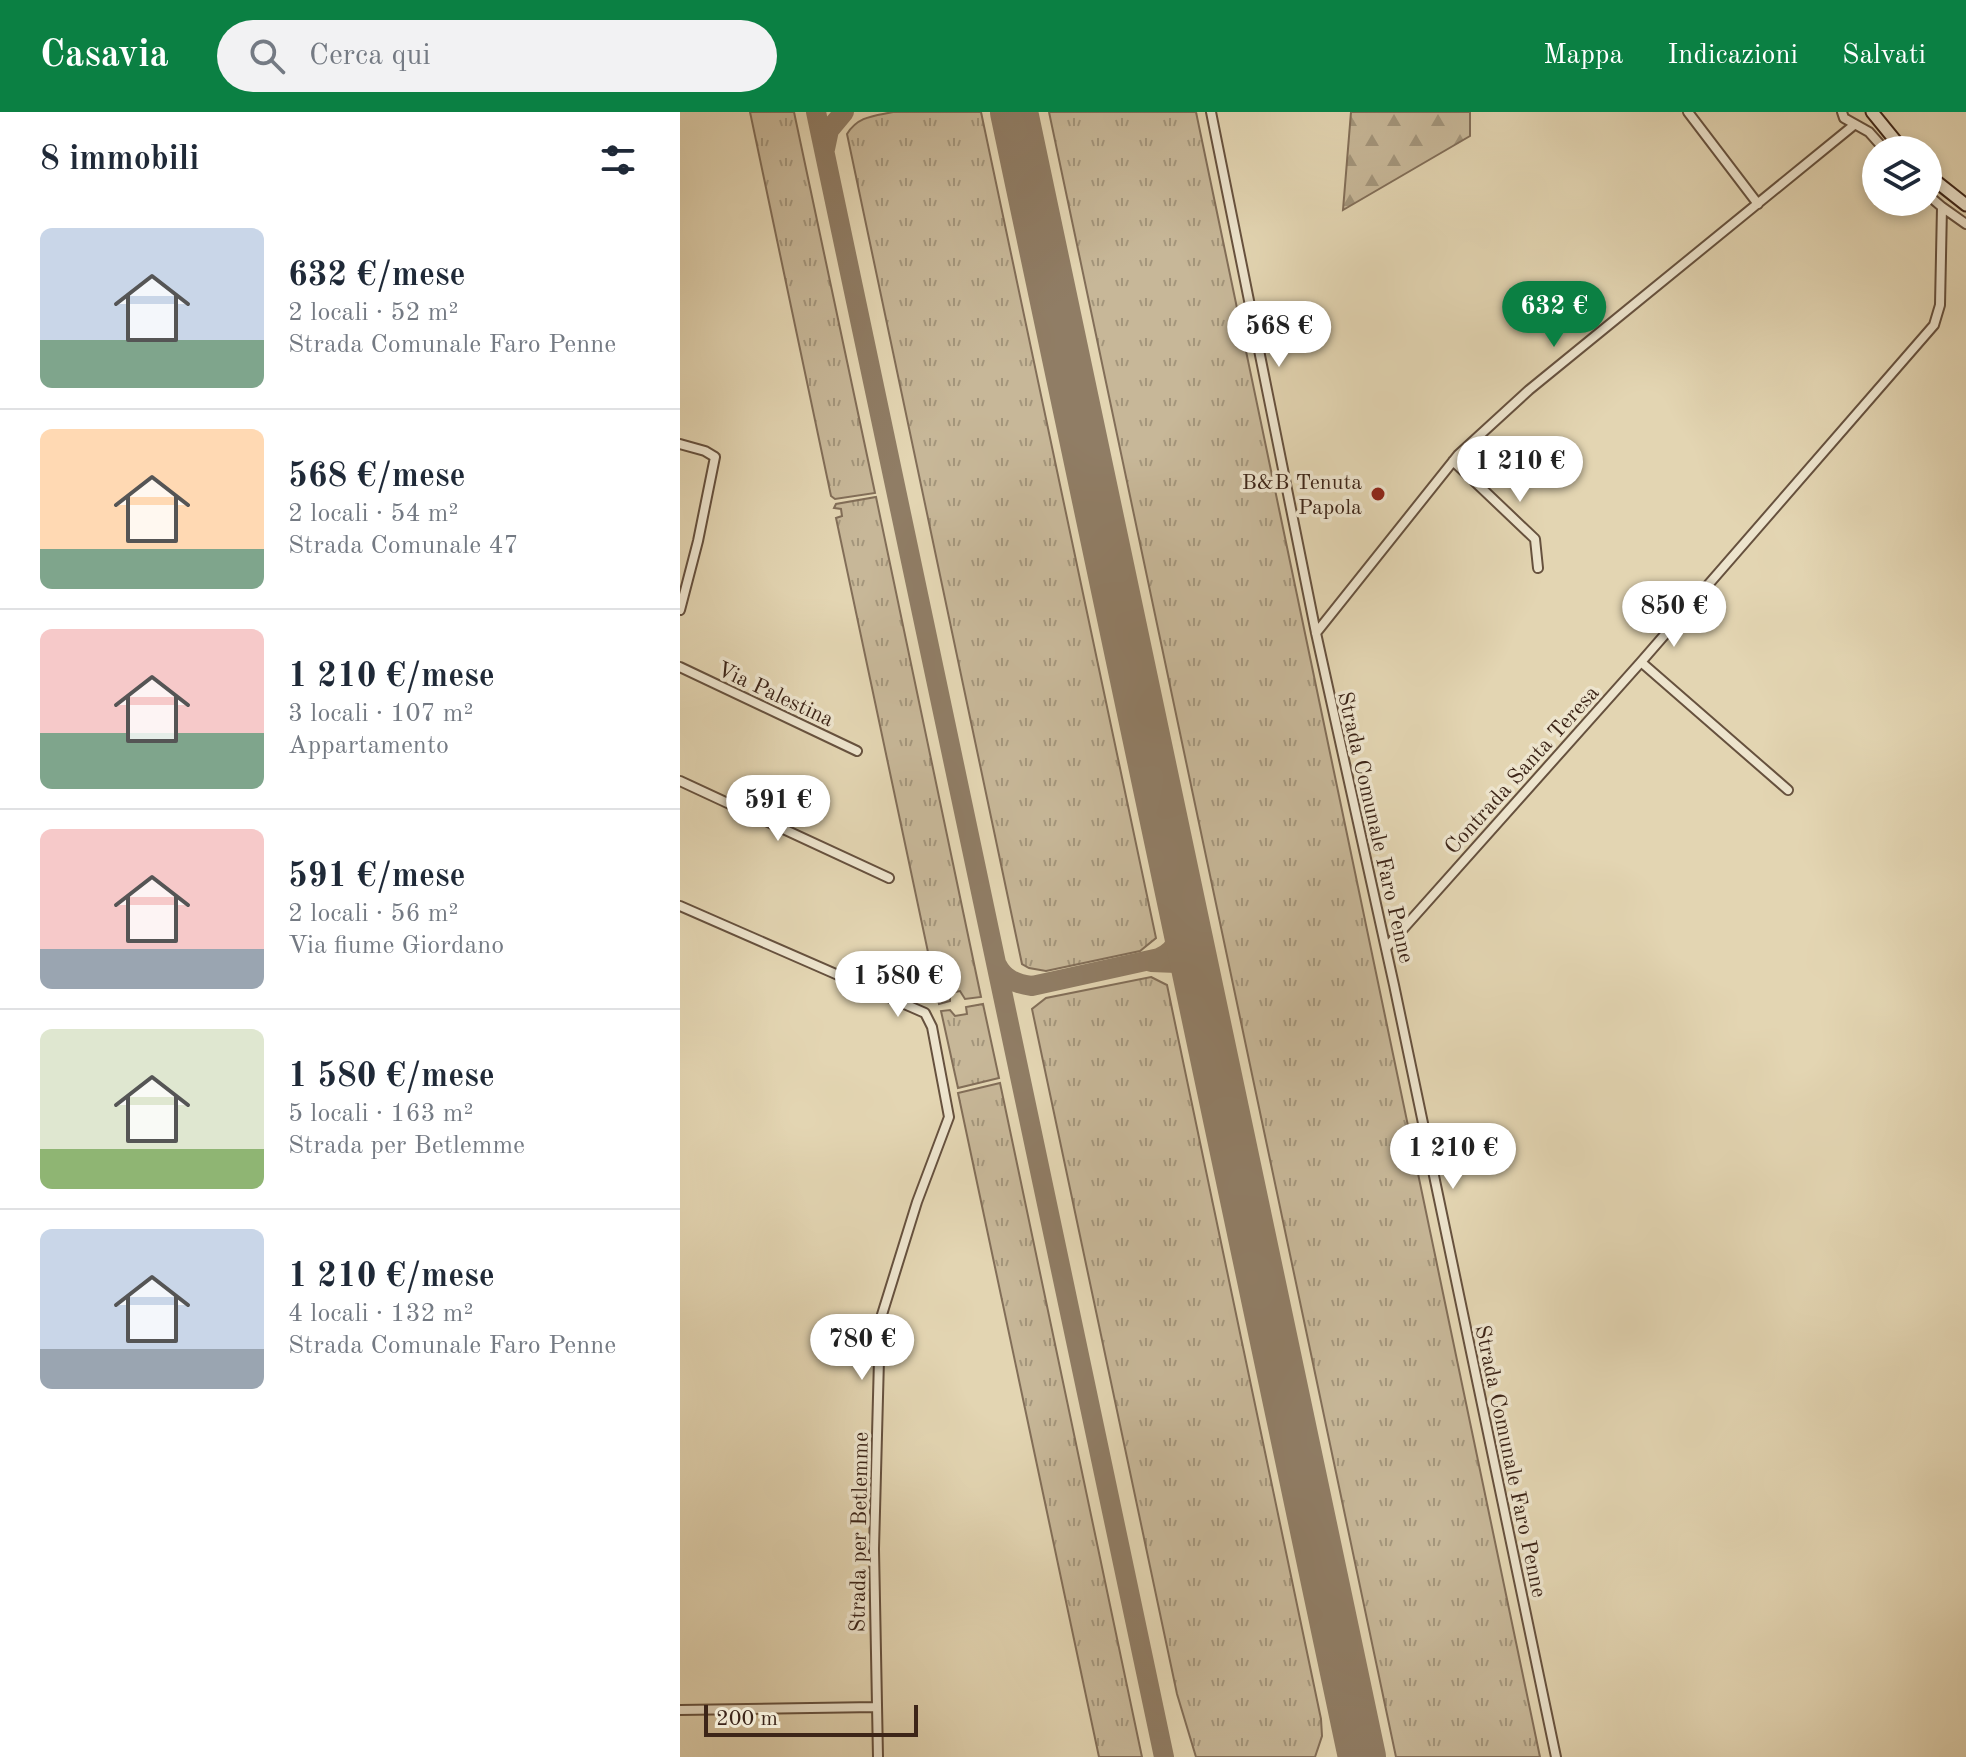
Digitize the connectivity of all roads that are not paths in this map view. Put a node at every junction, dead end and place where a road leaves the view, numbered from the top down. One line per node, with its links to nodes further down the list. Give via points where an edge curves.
1 (1211, 112): 18 (street, Strada Comunale Faro Penne)
2 (1688, 112): 9 (street)
3 (1842, 112): 5 (street)
4 (1872, 112): 7 (street)
5 (1854, 125): 6 (street); 9 (street)
6 (1873, 136)
7 (1892, 136)
8 (1942, 186): 10 (street)
9 (1758, 204): 15 (street, via 1529,390)
10 (1966, 205)
11 (1942, 207): 13 (street)
12 (1942, 216): 19 (street, Contrada Santa Teresa, via 1940,305 1934,325)
13 (1966, 224)
14 (680, 444): 17 (street, via 715,457)
15 (1453, 461): 16 (street, via 1535,539); 18 (street)
16 (1538, 568)
17 (680, 610)
18 (1316, 633): 26 (street, Strada Comunale Faro Penne)
19 (1641, 662): 23 (street); 26 (street, Contrada Santa Teresa)
20 (680, 667): 21 (street, Via Palestina)
21 (857, 751)
22 (680, 781): 24 (street)
23 (1788, 790)
24 (889, 878)
25 (680, 906): 27 (street, Strada per Betlemme, via 925,1013 932,1027 949,1117 880,1321)
26 (1386, 948): 30 (street, Strada Comunale Faro Penne)
27 (876, 1707): 28 (street); 29 (street, Strada per Betlemme)
28 (680, 1710)
29 (878, 1757)
30 (1556, 1757)

